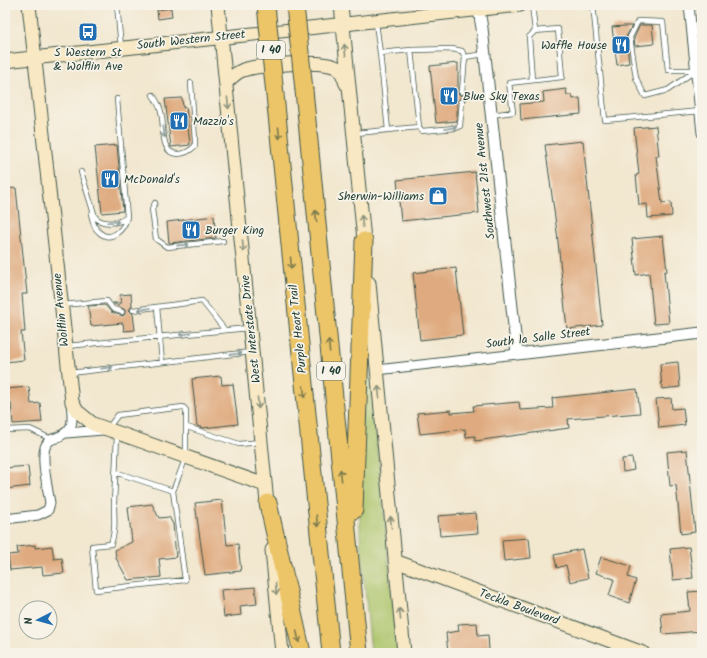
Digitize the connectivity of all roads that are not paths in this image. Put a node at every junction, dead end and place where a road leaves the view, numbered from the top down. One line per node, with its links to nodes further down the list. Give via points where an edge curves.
1 (29, 5): 20 (main road, Wolflin Avenue)
2 (117, 5): 16 (lane)
3 (218, 5): 15 (main road, West Interstate Drive)
4 (266, 5): 75 (highway, Purple Heart Trail / I 40, one-way to 75, bridge)
5 (295, 5): 72 (highway, I 40, one-way to 5, bridge)
6 (341, 5): 13 (main road)
7 (520, 5): 11 (main road, South Western Street)
8 (532, 5): 14 (lane)
9 (593, 5): 32 (lane, via 605,120)
10 (690, 5): 23 (street)
11 (478, 7): 12 (main road, South Western Street); 19 (street, Southwest 21st Avenue)
12 (376, 21): 13 (main road, South Western Street); 18 (lane)
13 (343, 24): 15 (main road, South Western Street); 29 (main road, one-way to 13)
14 (535, 31): 24 (lane, via 529,37); 24 (lane, via 558,29 562,76)
15 (221, 36): 16 (main road, South Western Street); 26 (main road, West Interstate Drive)
16 (122, 47): 20 (main road, South Western Street)
17 (411, 50): 18 (lane); 21 (lane, via 452,49 462,51); 34 (lane)
18 (380, 54): 35 (lane)
19 (485, 54): 21 (lane); 33 (street, Southwest 21st Avenue)
20 (35, 58): 22 (main road, South Western Street); 44 (main road, Wolflin Avenue)
21 (465, 58): 27 (lane)
22 (5, 61)
23 (696, 70): 23 (lane, via 668,70 664,22 638,21 630,37 636,78 644,96 668,90); 32 (street)
24 (532, 80): 33 (lane, via 509,83 513,112)
25 (191, 82): 28 (lane, one-way to 25, via 162,112 165,145 169,151 184,153 194,146 195,140)
26 (226, 83): 29 (main road, via 235,74 248,69 315,62 342,72); 48 (main road, West Interstate Drive, one-way to 48)
27 (462, 92)
28 (153, 95)
29 (350, 95): 36 (main road)
30 (117, 99): 41 (lane)
31 (462, 101): 34 (lane, one-way to 31, via 422,131 460,126)
32 (700, 111): 37 (street)
33 (491, 115): 54 (street, Southwest 21st Avenue)
34 (419, 127): 35 (lane)
35 (388, 130): 36 (lane)
36 (354, 133): 43 (main road, one-way to 36)
37 (702, 133)
38 (81, 172): 39 (lane)
39 (89, 202): 41 (lane, one-way to 41, via 98,221 116,222); 41 (lane, via 94,225 103,236 120,232)
40 (155, 203): 42 (lane, one-way to 42, via 152,209 156,239 167,247)
41 (127, 217)
42 (223, 240)
43 (364, 241): 56 (main road); 72 (highway, via 354,491)
44 (61, 305): 47 (lane, via 107,301 112,308); 52 (main road, Wolflin Avenue)
45 (157, 307): 46 (lane, one-way to 46); 49 (lane, via 202,301); 51 (lane)
46 (133, 310)
47 (122, 312)
48 (251, 328): 49 (lane); 53 (main road, West Interstate Drive)
49 (224, 329): 51 (lane, one-way to 51)
50 (702, 333): 54 (street, South la Salle Street)
51 (160, 337): 52 (lane); 55 (lane)
52 (65, 346): 57 (main road, Wolflin Avenue)
53 (254, 352): 55 (lane, one-way to 53); 64 (main road, West Interstate Drive, one-way to 64)
54 (517, 354): 56 (street, South la Salle Street)
55 (162, 362): 57 (lane, one-way to 55)
56 (377, 370): 71 (main road, one-way to 56)
57 (68, 373): 58 (main road, Wolflin Avenue)
58 (70, 391): 61 (main road, Wolflin Avenue, via 77,411 93,424); 62 (street, via 73,421)
59 (187, 427): 61 (lane, via 186,410 183,407 118,415); 64 (lane, via 239,444); 65 (lane)
60 (5, 430): 63 (lane, via 30,429)
61 (112, 431): 62 (street); 65 (main road, Wolflin Avenue); 66 (lane)
62 (66, 433): 63 (street)
63 (51, 439): 70 (street, via 44,454 50,503 48,510 38,515)
64 (262, 442): 67 (main road, West Interstate Drive)
65 (186, 457): 67 (main road, Wolflin Avenue); 68 (lane)
66 (115, 472): 68 (lane); 68 (lane, via 116,531 111,544 92,546 96,590 185,580)
67 (265, 485): 69 (main road, West Interstate Drive)
68 (174, 492)
69 (268, 503): 73 (main road, West Interstate Drive, one-way to 73); 74 (highway, one-way to 74)
70 (5, 519)
71 (395, 561): 77 (main road, one-way to 71); 78 (main road, Teckla Boulevard)
72 (354, 608): 76 (highway, I 40)
73 (282, 653)
74 (302, 653)
75 (330, 653)
76 (359, 653)
77 (404, 653)
78 (644, 653)

